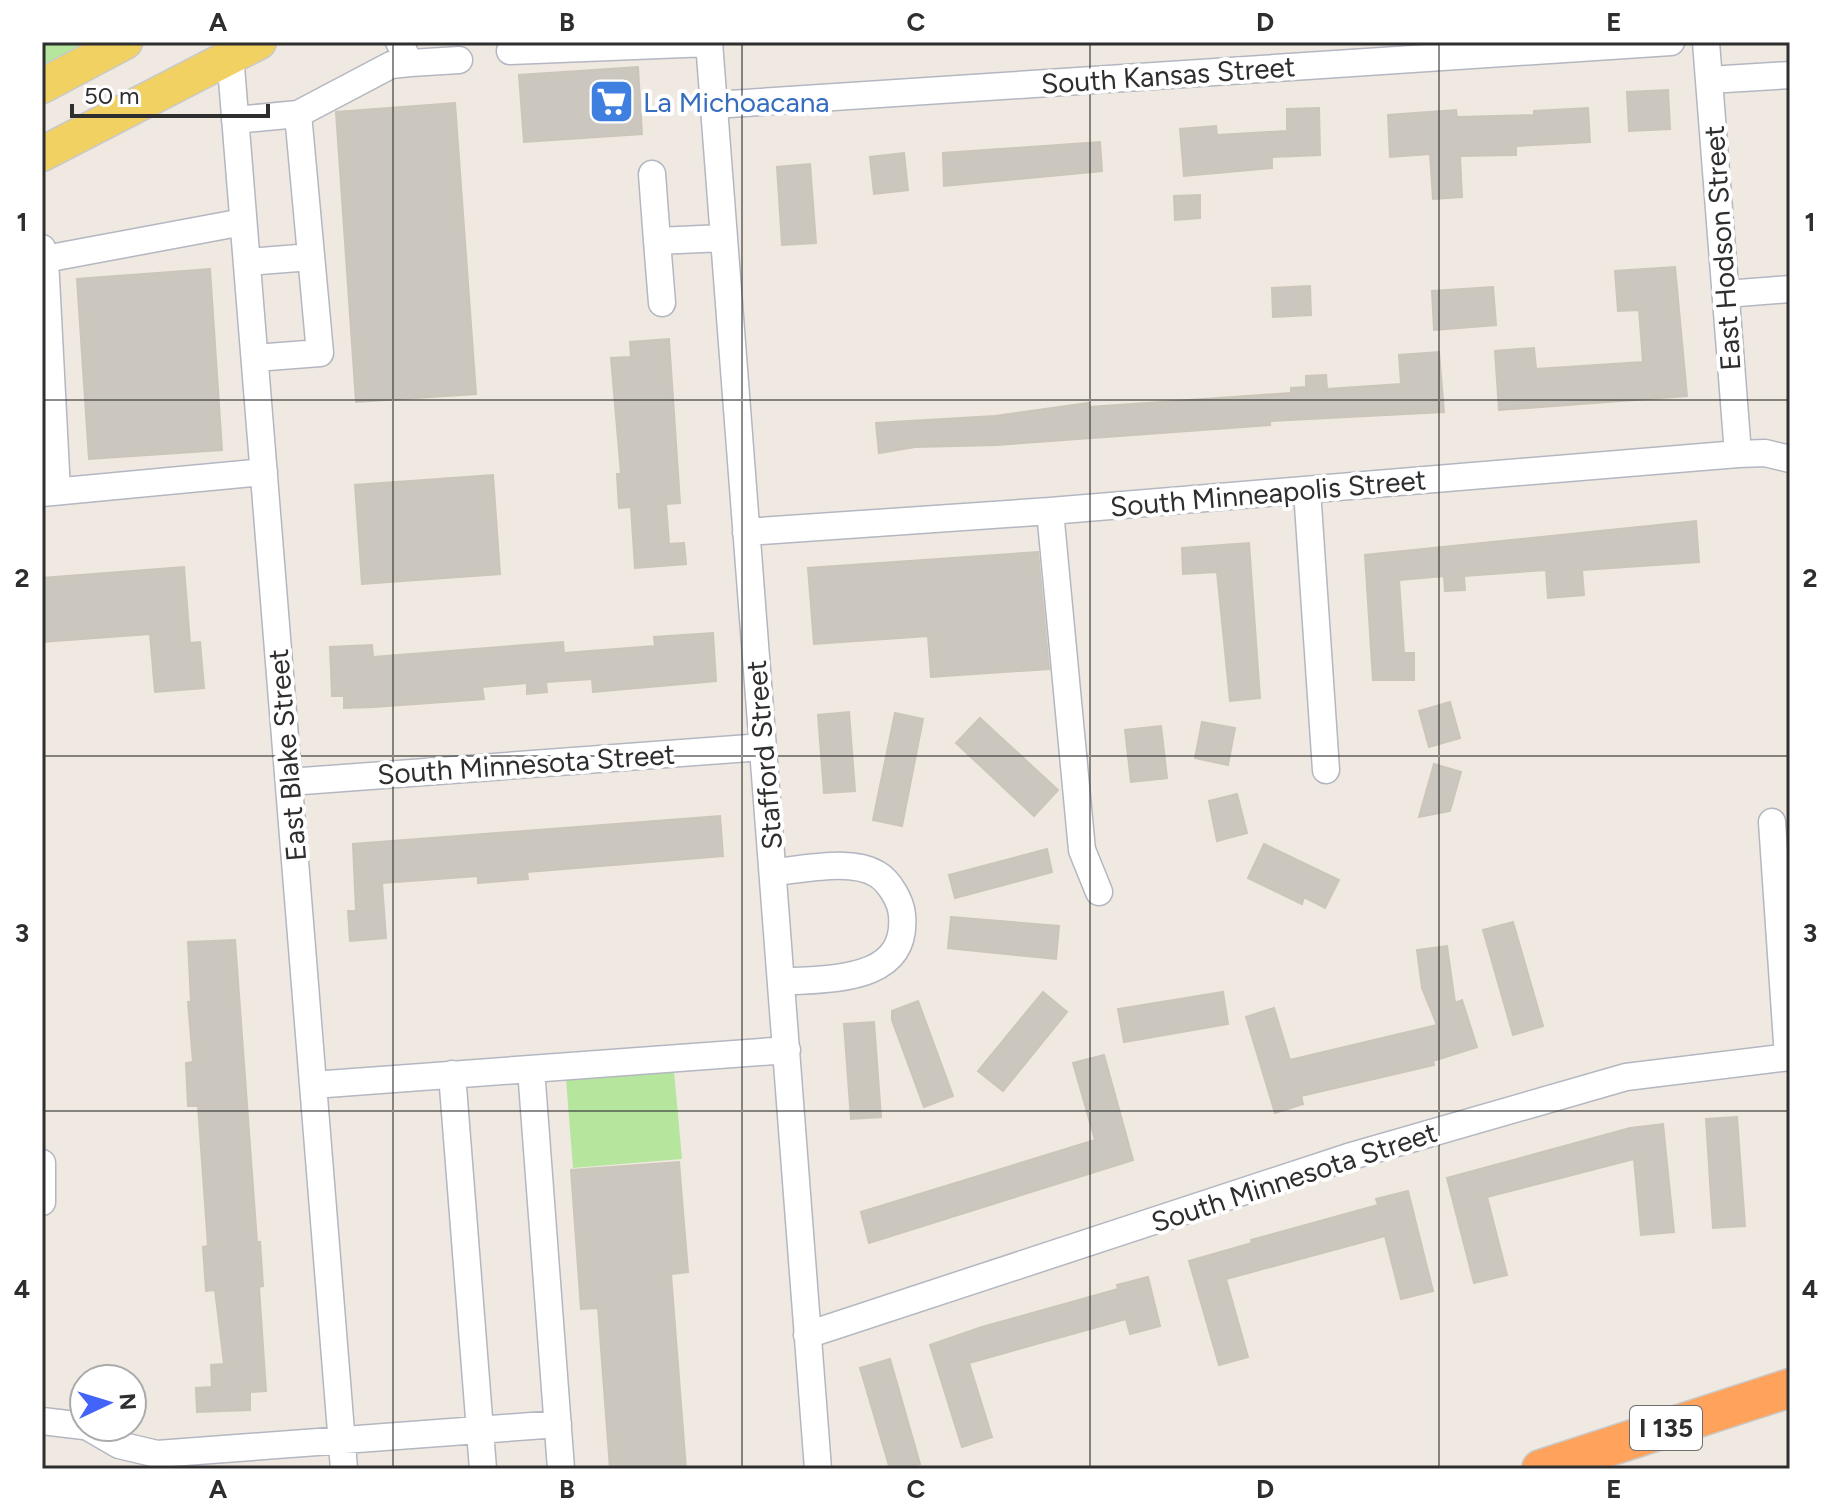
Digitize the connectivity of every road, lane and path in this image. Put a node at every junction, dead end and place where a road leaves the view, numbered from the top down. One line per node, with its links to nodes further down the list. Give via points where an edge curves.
1 (125, 42): 13 (main road)
2 (259, 42): 7 (main road)
3 (709, 42): 6 (street); 14 (street, Stafford Street)
4 (1671, 42): 14 (street, South Kansas Street)
5 (1706, 42): 12 (street, East Hodson Street)
6 (607, 44): 8 (street)
7 (229, 50): 16 (street, East Blake Street); 17 (main road)
8 (510, 51)
9 (404, 53): 10 (street); 15 (street)
10 (459, 60)
11 (1790, 75): 12 (street)
12 (1709, 80): 26 (street, East Hodson Street)
13 (42, 86)
14 (714, 105): 20 (street, Stafford Street)
15 (298, 114): 16 (street); 23 (street)
16 (235, 120): 19 (street, East Blake Street)
17 (42, 154)
18 (652, 174): 21 (street)
19 (243, 222): 22 (street); 24 (street, East Blake Street)
20 (723, 238): 21 (street); 36 (street, Stafford Street)
21 (657, 241): 27 (street)
22 (43, 256): 29 (street)
23 (311, 257): 24 (street); 28 (street, via 320,353)
24 (247, 262): 28 (street, East Blake Street)
25 (1790, 289): 26 (street)
26 (1726, 294): 30 (street, East Hodson Street)
27 (662, 303)
28 (255, 358): 32 (street, East Blake Street)
29 (48, 444): 34 (street)
30 (1738, 454): 31 (street, South Minneapolis Street); 33 (street, South Minneapolis Street)
31 (1790, 459)
32 (264, 472): 34 (street); 39 (street, East Blake Street)
33 (1307, 490): 35 (street, South Minneapolis Street); 38 (street)
34 (49, 492)
35 (1050, 511): 36 (street, South Minneapolis Street); 42 (street, via 1082,850)
36 (746, 532): 37 (street, Stafford Street)
37 (763, 747): 39 (street, South Minnesota Street); 41 (street, Stafford Street)
38 (1326, 770)
39 (289, 782): 48 (street, East Blake Street)
40 (1772, 822): 45 (street)
41 (773, 872): 43 (street, Stafford Street); 43 (street, via 852,867 878,874 897,896 902,914 899,944 882,967 850,977)
42 (1099, 892)
43 (782, 982): 44 (street, Stafford Street)
44 (787, 1050): 46 (street); 51 (street, Stafford Street)
45 (1789, 1057): 51 (street, South Minnesota Street, via 1626,1077 1348,1157)
46 (531, 1069): 47 (street); 54 (street)
47 (452, 1074): 48 (street); 56 (street)
48 (313, 1085): 57 (street, East Blake Street)
49 (42, 1163): 50 (street)
50 (43, 1190)
51 (807, 1335): 62 (street, Stafford Street)
52 (1790, 1388): 63 (highway, I 135)
53 (42, 1421): 55 (street)
54 (558, 1424): 56 (street); 61 (street)
55 (68, 1425)
56 (480, 1430): 57 (street); 60 (street)
57 (341, 1442): 58 (street, via 157,1454); 59 (street, East Blake Street)
58 (115, 1443)
59 (344, 1469)
60 (483, 1469)
61 (561, 1469)
62 (818, 1469)
63 (1541, 1469)

